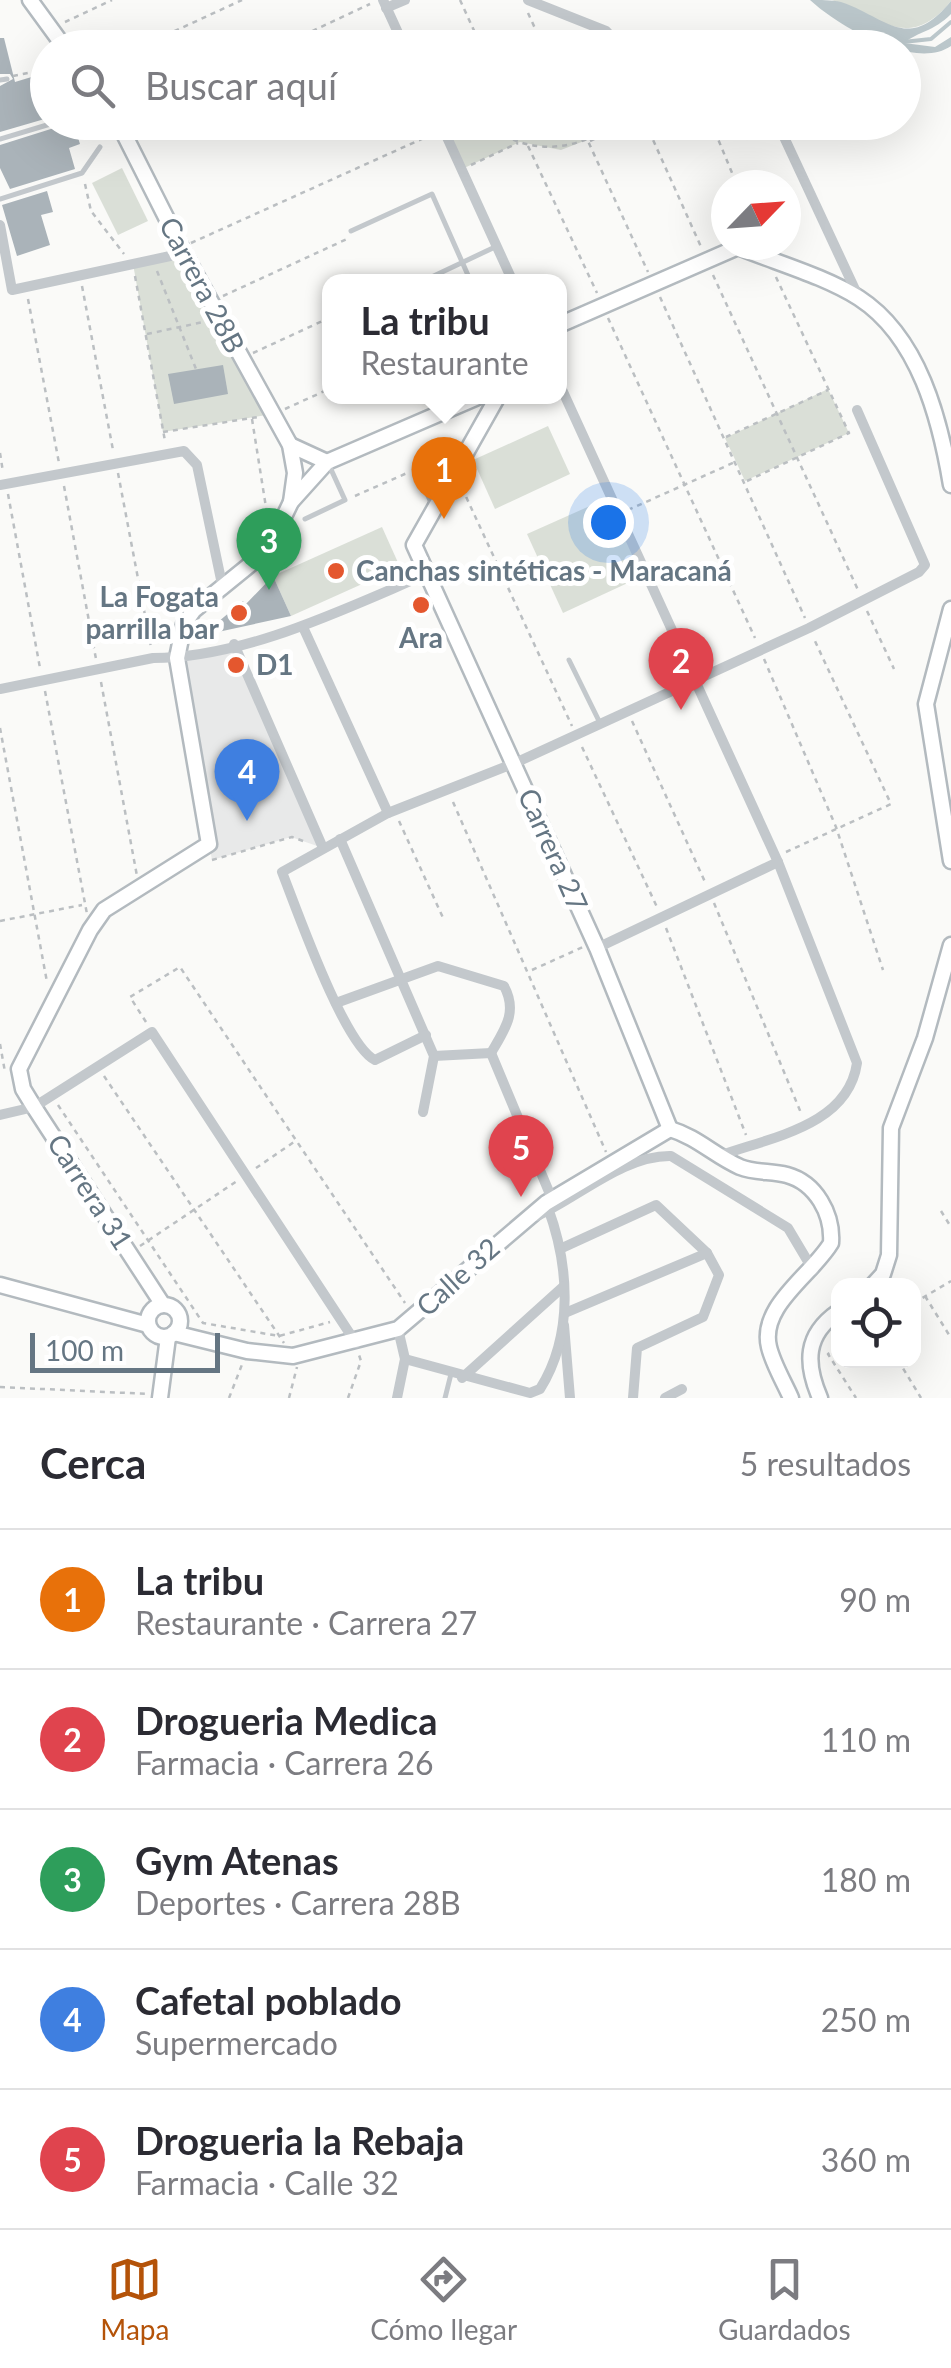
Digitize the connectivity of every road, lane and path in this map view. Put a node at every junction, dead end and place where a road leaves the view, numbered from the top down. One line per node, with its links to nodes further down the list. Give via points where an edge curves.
1 (30, 0): 8 (street)
2 (112, 0): 8 (path)
3 (242, 0): 9 (path)
4 (405, 0): 7 (street)
5 (460, 0): 12 (path)
6 (525, 0): 13 (path); 14 (street)
7 (382, 3): 10 (path); 11 (street)
8 (50, 28)
9 (177, 30)
10 (318, 30)
11 (396, 30)
12 (474, 30)
13 (537, 30)
14 (601, 30)
15 (30, 70): 16 (path)
16 (4, 79)
17 (30, 130): 18 (lane)
18 (0, 139)
19 (127, 140): 37 (street, Carrera 28B)
20 (413, 140): 37 (path)
21 (449, 140): 30 (street)
22 (517, 140): 27 (path)
23 (588, 140): 28 (path, via 561,150)
24 (654, 140): 43 (path)
25 (718, 140): 31 (path)
26 (785, 140): 49 (street)
27 (520, 142): 28 (path); 30 (path)
28 (528, 144): 51 (path)
29 (100, 147): 32 (lane)
30 (462, 169): 36 (street)
31 (731, 170)
32 (82, 173): 33 (lane); 44 (path, via 91,211)
33 (0, 199)
34 (0, 226): 48 (street, via 8,286)
35 (352, 234): 42 (lane, via 432,194); 50 (path)
36 (498, 246): 42 (lane); 47 (street)
37 (182, 250): 38 (street); 50 (street, Carrera 28B)
38 (152, 260): 44 (street); 55 (path)
39 (711, 260): 43 (street)
40 (768, 260): 59 (path)
41 (770, 260): 49 (street)
42 (463, 262): 45 (lane); 46 (lane)
43 (707, 262): 51 (street); 66 (path)
44 (132, 264): 48 (street); 56 (path)
45 (438, 274)
46 (468, 274)
47 (510, 274)
48 (26, 288): 73 (path)
49 (860, 298): 77 (street, via 904,343 920,372)
50 (211, 302): 52 (street, Carrera 28B)
51 (603, 306): 54 (street); 76 (path)
52 (220, 318): 55 (path); 57 (street, Carrera 28B)
53 (322, 321): 57 (path)
54 (567, 322)
55 (180, 327): 56 (path); 58 (path)
56 (146, 334): 67 (path, via 163,432)
57 (242, 358): 65 (street, Carrera 28B)
58 (196, 370)
59 (828, 390): 66 (path); 69 (path, via 849,433)
60 (322, 392): 65 (path)
61 (567, 401): 82 (street)
62 (461, 404): 70 (street)
63 (494, 404): 74 (street)
64 (857, 410): 87 (street, via 925,565)
65 (273, 414): 67 (path); 68 (street, Carrera 28B)
66 (777, 414): 69 (path); 71 (path, via 725,438)
67 (252, 418): 84 (path)
68 (290, 444): 70 (street); 80 (street, Carrera 28B)
69 (797, 457): 75 (path); 87 (path)
70 (327, 462): 79 (lane); 80 (street)
71 (736, 462): 75 (path); 76 (path)
72 (416, 470): 79 (path); 81 (lane)
73 (61, 473): 78 (street); 86 (street, via 167,452 192,455); 95 (path)
74 (455, 474): 81 (street); 102 (path)
75 (746, 482): 90 (path)
76 (683, 485): 82 (path); 92 (path)
77 (951, 485)
78 (0, 486)
79 (345, 500): 83 (lane)
80 (291, 502): 84 (street)
81 (434, 510): 85 (street, via 414,546)
82 (618, 514): 97 (street)
83 (306, 519)
84 (272, 543): 86 (street)
85 (427, 574): 89 (street); 103 (street, Carrera 27)
86 (223, 590): 93 (street, via 184,624)
87 (863, 602): 90 (street); 96 (path)
88 (951, 609): 111 (street, via 926,704)
89 (303, 627): 91 (street); 105 (street)
90 (810, 628): 92 (street); 106 (path, via 891,804)
91 (234, 644): 93 (street); 108 (street)
92 (761, 650): 97 (street); 106 (path)
93 (177, 658): 95 (street); 112 (street, Carrera 31, via 209,844)
94 (569, 660): 100 (lane)
95 (98, 668): 98 (street); 112 (path)
96 (894, 669)
97 (694, 680): 99 (street); 109 (street)
98 (0, 688)
99 (627, 710): 100 (street); 113 (path)
100 (600, 723): 102 (street)
101 (0, 728): 115 (path)
102 (576, 734): 103 (street); 116 (path)
103 (515, 763): 104 (street); 119 (street, Carrera 27)
104 (448, 792): 105 (street); 122 (path)
105 (391, 812): 107 (street); 117 (path)
106 (836, 827): 109 (path); 121 (path)
107 (340, 839): 108 (street); 123 (street)
108 (323, 848): 110 (path, via 292,837); 124 (street, via 282,872)
109 (777, 859): 113 (street); 135 (street, via 857,1063 854,1085 838,1107)
110 (212, 860)
111 (951, 862)
112 (139, 886): 125 (street, Carrera 31, via 104,910)
113 (710, 894): 116 (street); 135 (path)
114 (85, 905): 115 (path)
115 (33, 915): 118 (path); 125 (path)
116 (662, 918): 119 (street); 138 (path)
117 (444, 920)
118 (0, 921)
119 (596, 945): 122 (path); 136 (street, Carrera 27)
120 (951, 945): 151 (street, via 891,1128 890,1254)
121 (883, 970)
122 (530, 971): 140 (path)
123 (403, 982): 124 (street); 127 (street); 128 (street, via 438,966 504,986 512,1001 510,1019)
124 (336, 1003): 127 (street, via 364,1054 375,1060)
125 (51, 1005): 132 (street, Carrera 31, via 19,1069)
126 (152, 1032): 130 (street); 137 (path, via 130,996 180,967); 141 (street)
127 (426, 1035): 129 (street)
128 (491, 1052): 129 (street); 142 (street)
129 (434, 1056): 133 (street)
130 (98, 1066): 131 (street); 143 (path)
131 (52, 1096): 132 (street); 146 (path)
132 (34, 1107): 134 (street); 148 (street, Carrera 31)
133 (423, 1112)
134 (0, 1114)
135 (806, 1125): 138 (street)
136 (670, 1130): 139 (street); 140 (street, Calle 32)
137 (294, 1142): 141 (path); 158 (path)
138 (749, 1145): 139 (street)
139 (719, 1156): 150 (street, via 807,1184 832,1231)
140 (610, 1161): 142 (street, Calle 32)
141 (247, 1174): 143 (path); 161 (street)
142 (549, 1204): 147 (street); 150 (street, via 635,1163 671,1156 788,1228); 158 (street, Calle 32)
143 (194, 1209): 146 (path); 165 (path)
144 (941, 1211): 145 (path)
145 (951, 1226)
146 (148, 1240): 148 (path); 165 (path, via 203,1324)
147 (562, 1248): 149 (street, via 656,1204); 154 (street)
148 (130, 1252): 157 (street, Carrera 31, via 146,1277)
149 (707, 1253): 162 (street); 186 (street, via 719,1276 703,1317 636,1348)
150 (813, 1270): 188 (street, via 774,1310 769,1327 768,1345)
151 (879, 1278)
152 (951, 1281): 155 (path)
153 (0, 1284): 157 (street, via 110,1315)
154 (564, 1286): 162 (street); 174 (street)
155 (925, 1296): 156 (path); 166 (path)
156 (921, 1299)
157 (153, 1313): 160 (street, Calle 32, via 174,1308); 164 (street)
158 (414, 1317): 163 (street, Calle 32)
159 (831, 1317): 189 (street, via 820,1325 808,1358)
160 (180, 1318): 164 (street); 168 (street, Calle 32)
161 (342, 1318): 165 (path); 167 (street)
162 (564, 1319): 179 (street, via 547,1378); 185 (street)
163 (398, 1329): 167 (street, Calle 32); 171 (street)
164 (168, 1336): 168 (street, Calle 32); 178 (street)
165 (280, 1336): 170 (path)
166 (951, 1338)
167 (356, 1342): 170 (street, Calle 32); 182 (path, via 361,1361)
168 (223, 1345): 169 (street, Calle 32)
169 (247, 1350): 170 (street, Calle 32); 180 (path)
170 (293, 1356): 181 (path, via 299,1372)
171 (406, 1358): 174 (street); 183 (street)
172 (837, 1368): 190 (path)
173 (903, 1368): 191 (path)
174 (457, 1376): 177 (street); 184 (lane)
175 (0, 1387): 178 (path)
176 (682, 1389): 187 (street)
177 (502, 1392): 179 (street)
178 (160, 1396)
179 (530, 1396)
180 (229, 1398)
181 (290, 1398)
182 (348, 1398)
183 (398, 1398)
184 (445, 1398)
185 (570, 1398)
186 (633, 1398)
187 (665, 1398)
188 (791, 1398): 189 (street)
189 (816, 1398)
190 (856, 1398)
191 (921, 1398)

